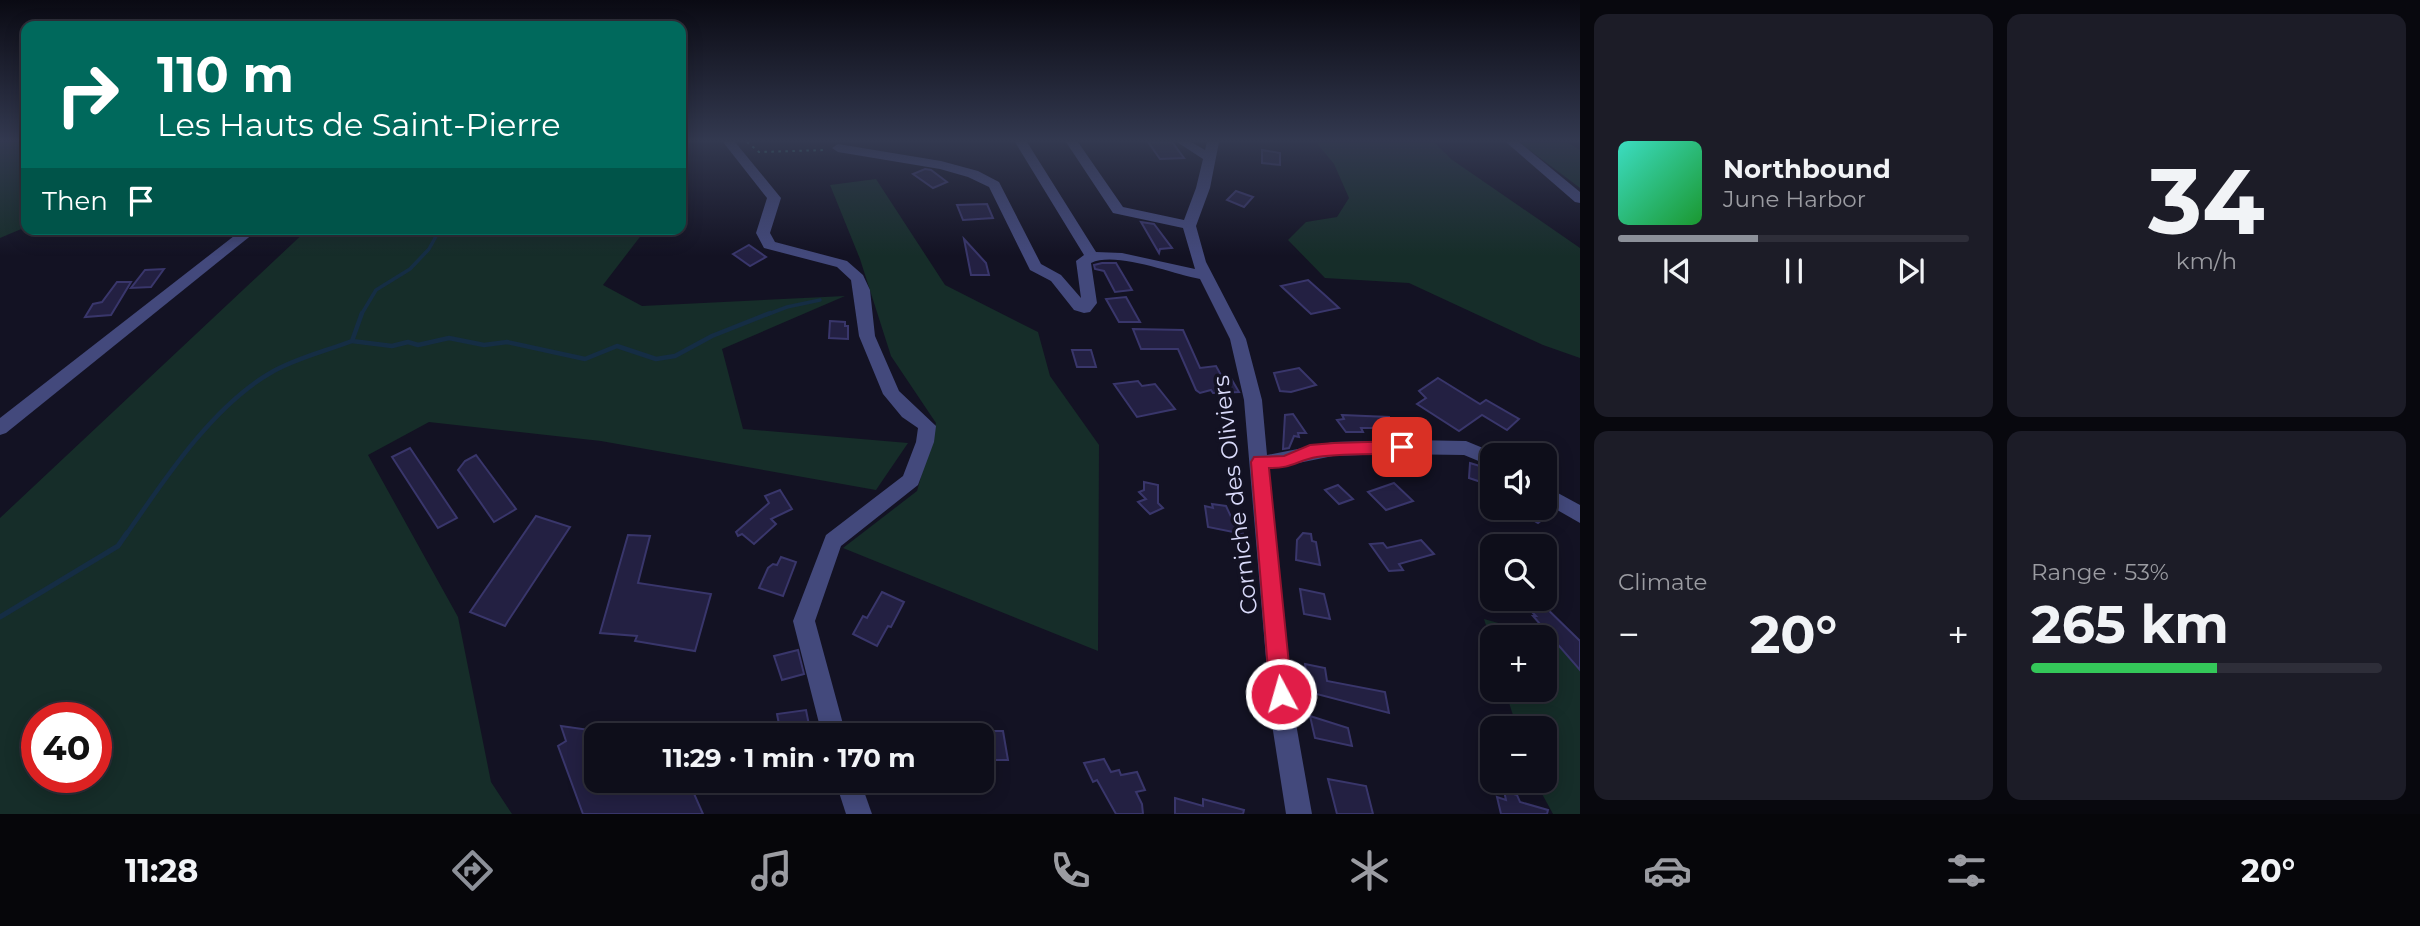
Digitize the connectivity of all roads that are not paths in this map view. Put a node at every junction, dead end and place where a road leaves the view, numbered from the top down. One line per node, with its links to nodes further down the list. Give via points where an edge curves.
1 (760, 180): 17 (street, via 774,198 763,233 769,245 842,264 858,278 867,336 892,394 927,426 911,480 834,541 804,621)
2 (984, 180): 10 (street, via 994,185 1035,267 1056,278 1084,308 1089,303 1083,261)
3 (1044, 180): 10 (street)
4 (1098, 180): 8 (street, via 1118,210)
5 (1203, 180): 8 (street)
6 (1557, 180): 7 (street)
7 (1580, 199)
8 (1189, 226): 11 (street, Corniche des Oliviers)
9 (244, 235): 12 (street)
10 (1091, 256): 11 (street)
11 (1205, 275): 14 (street, Corniche des Oliviers, via 1238,339 1253,400)
12 (0, 428)
13 (1480, 454): 14 (street, via 1452,447 1334,449 1285,462)
14 (1260, 462): 20 (street, Corniche des Oliviers, via 1283,718)
15 (1557, 501): 16 (street)
16 (1580, 515)
17 (831, 723)
18 (852, 793): 19 (street)
19 (859, 814)
20 (1299, 814)

